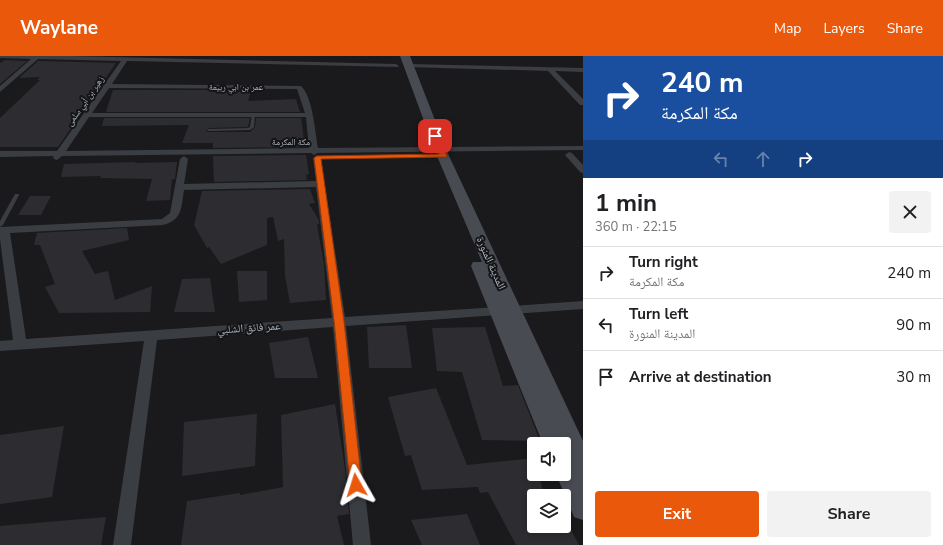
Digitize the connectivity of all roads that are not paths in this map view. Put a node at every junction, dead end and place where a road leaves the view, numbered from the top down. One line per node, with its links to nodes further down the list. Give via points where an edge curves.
1 (0, 56): 2 (street)
2 (36, 57): 3 (street); 10 (street)
3 (77, 57): 5 (street)
4 (297, 59): 5 (street); 6 (street)
5 (125, 60): 9 (street, زهير بن أبي سلمى)
6 (401, 61): 7 (street); 17 (main road, المدينة المنورة)
7 (550, 70): 8 (street); 11 (street)
8 (583, 70)
9 (107, 86): 12 (street, زهير بن أبي سلمى); 14 (street, عمر بن ابي ربيعة, via 297,87 302,90)
10 (0, 90)
11 (583, 103)
12 (88, 115): 13 (street); 22 (street, زهير بن أبي سلمى)
13 (253, 115): 14 (street); 15 (lane, via 252,127 249,129)
14 (309, 115): 19 (street, عمر بن ابي ربيعة)
15 (209, 130)
16 (583, 148): 17 (street, مكة المكرمة)
17 (436, 153): 19 (street, مكة المكرمة); 20 (street, مكة المكرمة); 31 (main road, المدينة المنورة)
18 (0, 154): 22 (street, مكة المكرمة)
19 (316, 155): 22 (street, مكة المكرمة); 23 (street, مكة المكرمة); 26 (street, عمر بن ابي ربيعة)
20 (569, 155): 21 (street, مكة المكرمة); 25 (street)
21 (583, 155)
22 (58, 156): 23 (street, مكة المكرمة); 24 (street, مكة المكرمة)
23 (184, 159): 27 (street)
24 (0, 161)
25 (583, 170)
26 (321, 184): 27 (street); 32 (street, عمر بن ابي ربيعة)
27 (179, 187): 29 (street, via 175,214 166,222)
28 (18, 195): 29 (lane)
29 (1, 228): 34 (street)
30 (583, 305): 31 (street, عمر فائق الشلبي)
31 (505, 310): 32 (street, عمر فائق الشلبي); 36 (main road); 37 (main road, المدينة المنورة)
32 (339, 321): 33 (street, عمر فائق الشلبي); 41 (street, عمر بن ابي ربيعة)
33 (151, 335): 34 (street, عمر فائق الشلبي); 40 (street)
34 (20, 344): 35 (street, عمر فائق الشلبي)
35 (0, 346)
36 (553, 437)
37 (574, 455): 38 (main road, المدينة المنورة); 39 (main road)
38 (583, 467)
39 (583, 508)
40 (122, 545)
41 (362, 545)

